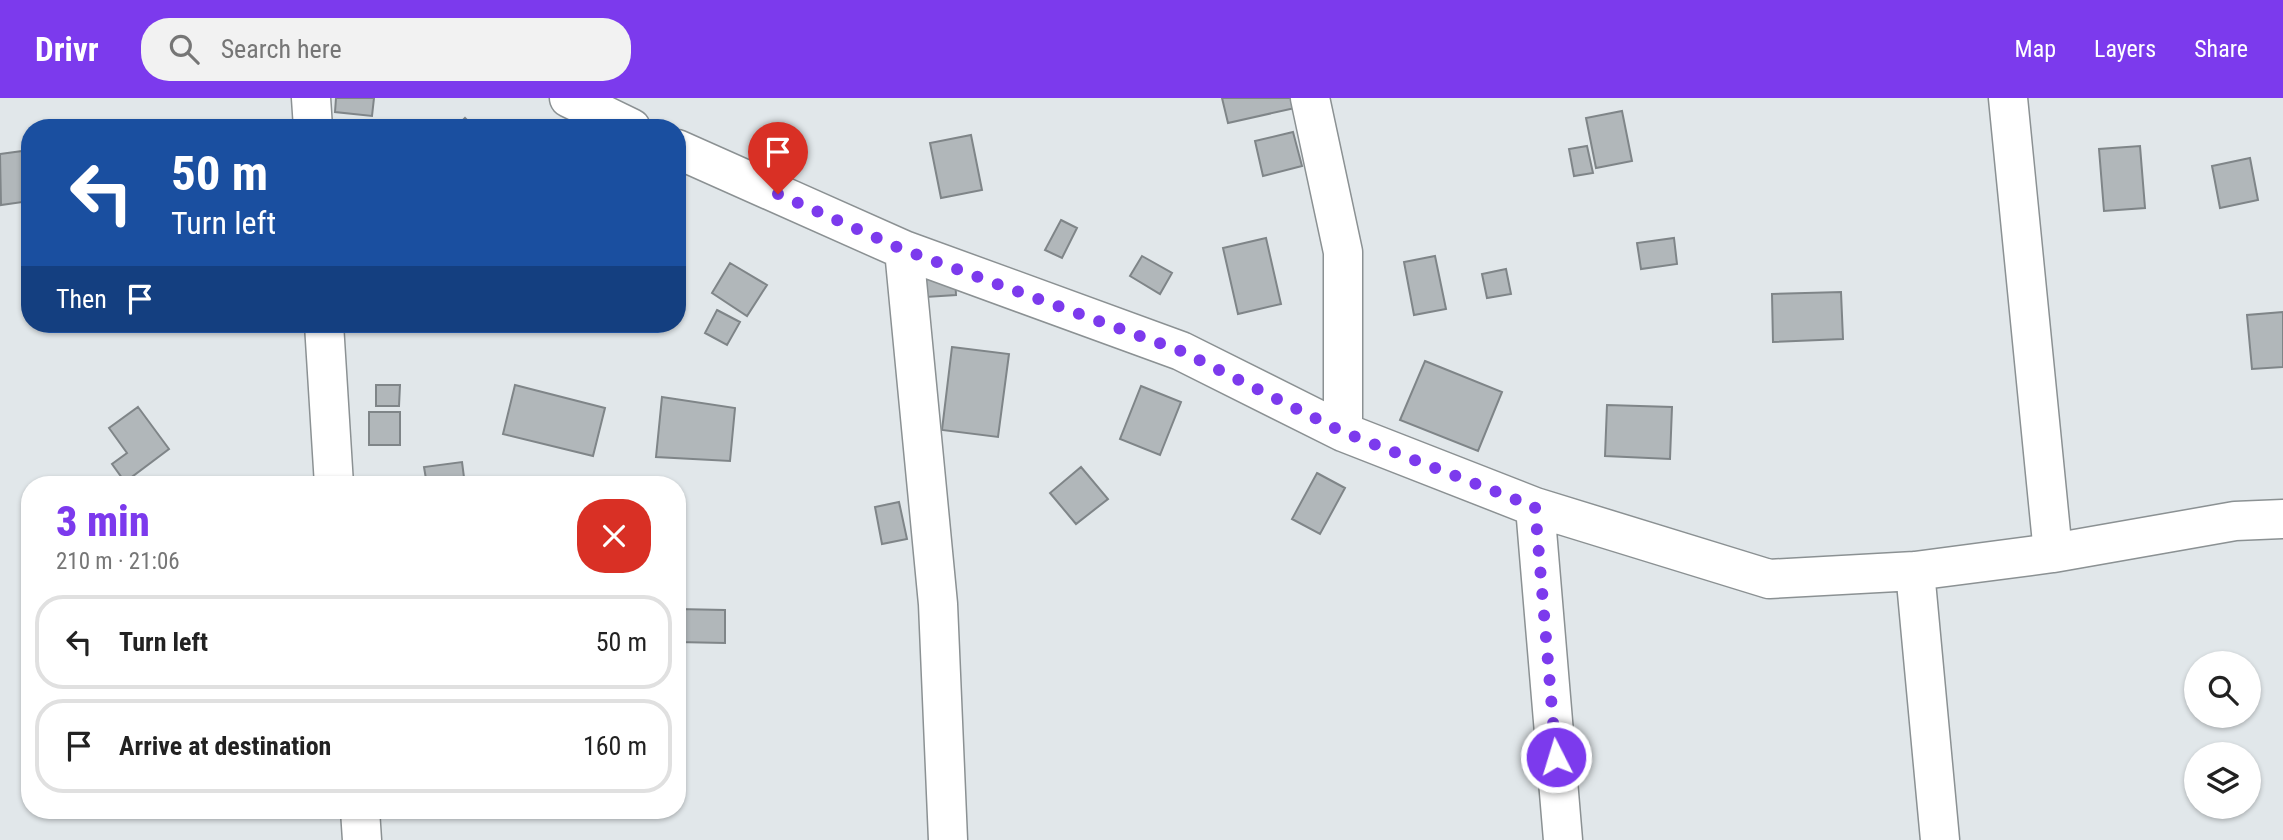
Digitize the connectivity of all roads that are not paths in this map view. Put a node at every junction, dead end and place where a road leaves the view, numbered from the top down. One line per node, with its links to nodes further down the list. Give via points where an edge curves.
1 (311, 98): 5 (street)
2 (569, 98): 6 (street)
3 (1310, 98): 10 (street, via 1343,252)
4 (2008, 98): 14 (street)
5 (312, 119)
6 (612, 119)
7 (686, 153): 8 (street)
8 (904, 250): 10 (street, via 1181,351); 18 (street, via 938,604)
9 (325, 333): 11 (street)
10 (1343, 432): 12 (street)
11 (333, 476)
12 (1535, 507): 15 (street, via 1769,579); 19 (street)
13 (2283, 519): 14 (street, via 2235,521)
14 (2053, 553): 15 (street)
15 (1915, 571): 20 (street)
16 (361, 819): 17 (street)
17 (362, 840)
18 (948, 840)
19 (1563, 840)
20 (1940, 840)

